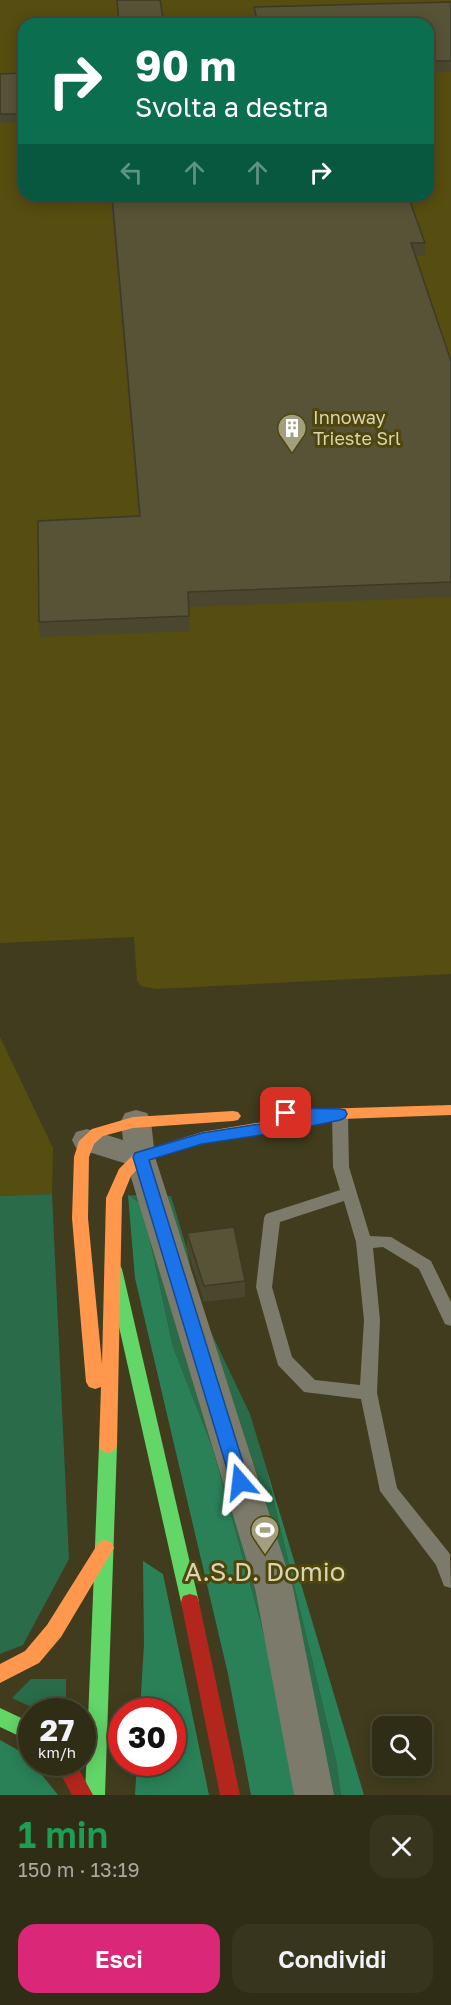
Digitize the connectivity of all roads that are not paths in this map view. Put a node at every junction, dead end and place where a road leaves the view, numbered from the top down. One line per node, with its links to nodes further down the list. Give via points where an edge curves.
1 (451, 1110): 2 (main road)
2 (340, 1114): 3 (main road); 5 (main road, via 202,1138); 6 (lane, via 341,1167)
3 (136, 1121): 4 (main road, via 111,1126); 5 (street)
4 (87, 1140): 5 (street); 11 (main road, via 79,1159 83,1276)
5 (141, 1157): 8 (main road, via 124,1173 114,1197); 21 (street, via 274,1588)
6 (350, 1193): 7 (lane); 10 (lane, via 272,1218 264,1287 284,1360 310,1387)
7 (364, 1242): 9 (lane, via 385,1241 426,1264); 10 (lane, via 372,1320)
8 (114, 1269): 11 (main road); 20 (main road)
9 (451, 1319)
10 (368, 1394): 13 (lane, via 389,1491 443,1560)
11 (108, 1461): 12 (main road)
12 (105, 1548): 14 (main road, via 54,1631 32,1657); 19 (main road)
13 (451, 1580)
14 (0, 1674)
15 (0, 1717): 16 (main road)
16 (18, 1726)
17 (72, 1776): 18 (main road)
18 (83, 1795)
19 (95, 1795)
20 (230, 1795)
21 (314, 1795)

